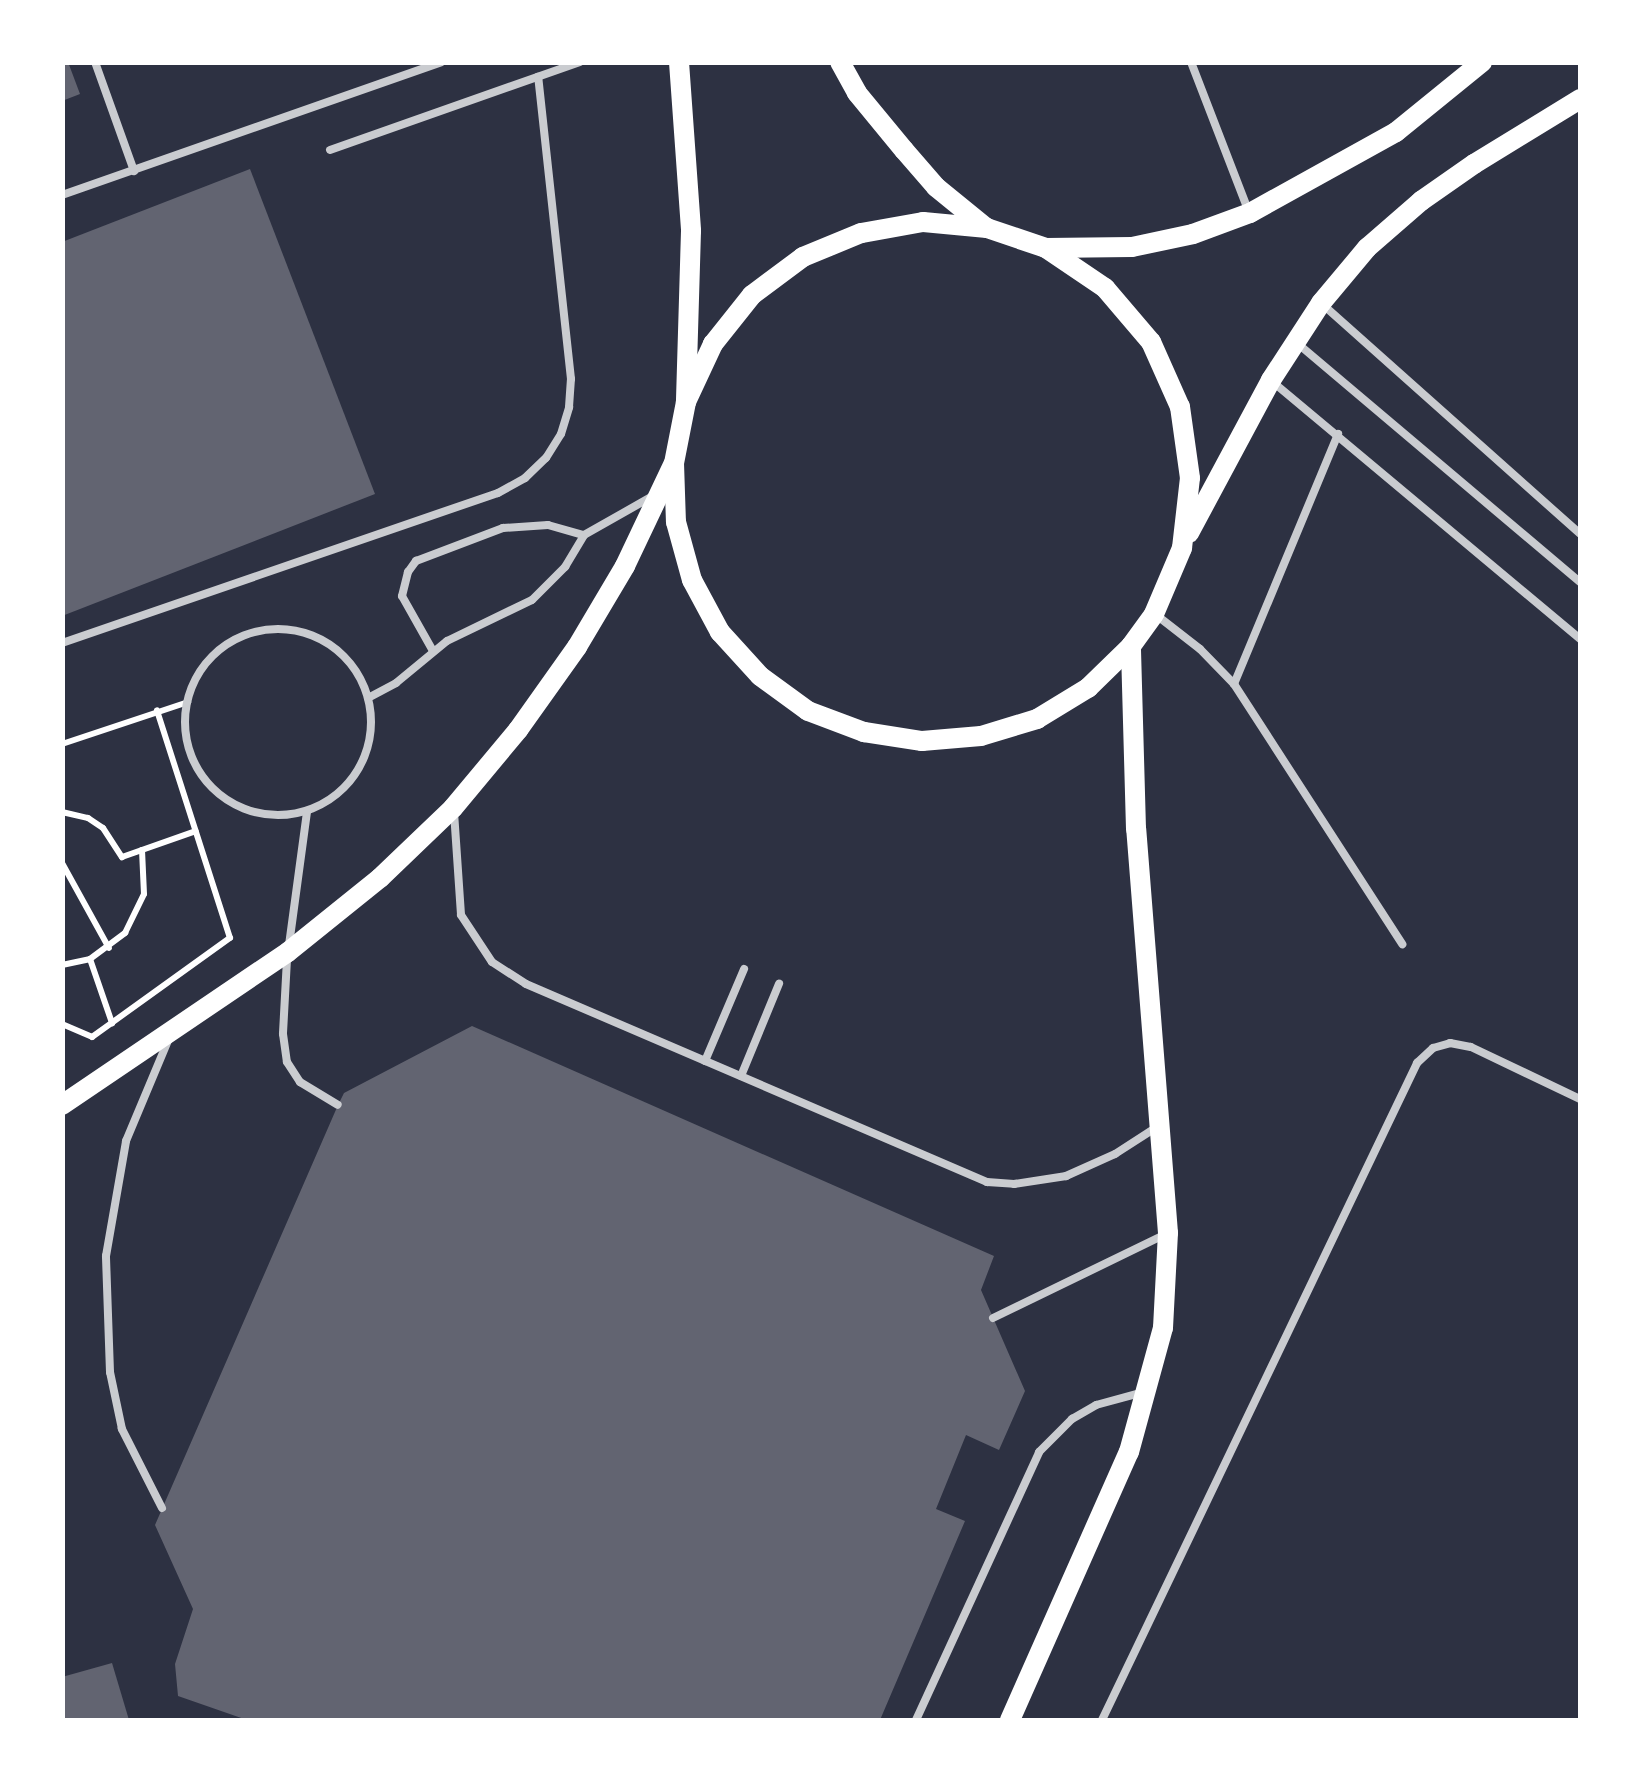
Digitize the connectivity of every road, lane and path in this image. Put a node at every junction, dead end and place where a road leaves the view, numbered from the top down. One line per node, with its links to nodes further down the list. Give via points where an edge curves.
1 (95, 62): 11 (lane)
2 (441, 62): 11 (lane)
3 (580, 62): 8 (lane)
4 (679, 62): 19 (main road, via 691,231)
5 (840, 62): 14 (main road, via 857,94 914,162)
6 (1191, 62): 13 (lane)
7 (1482, 62): 13 (main road, via 1396,132)
8 (538, 77): 10 (lane); 29 (lane, via 571,379 565,420 546,458 498,493)
9 (1580, 99): 16 (main road, via 1421,202 1368,248)
10 (330, 150)
11 (134, 171): 12 (lane)
12 (62, 195)
13 (1250, 213): 15 (main road, via 1132,246)
14 (987, 228): 15 (main road); 19 (main road, via 924,222 861,233 803,257 752,296 713,344)
15 (1046, 248): 25 (main road, via 1105,288 1151,342 1180,407 1190,478)
16 (1321, 303): 17 (main road); 23 (lane)
17 (1296, 342): 18 (main road); 26 (lane)
18 (1271, 380): 20 (lane); 25 (main road)
19 (686, 402): 21 (main road)
20 (1338, 434): 28 (lane); 32 (lane)
21 (674, 463): 22 (main road); 30 (main road, via 676,522 692,580 760,676 808,710 864,732 922,741 981,736 1037,718 1071,698)
22 (659, 493): 24 (lane); 37 (main road, via 577,647)
23 (1580, 534)
24 (584, 535): 31 (lane, via 565,567 532,600); 31 (lane, via 548,526 503,528 416,562 402,596)
25 (1182, 548): 27 (main road)
26 (1580, 582)
27 (1154, 614): 30 (main road); 32 (lane)
28 (1580, 639)
29 (62, 643)
30 (1131, 646): 58 (main road, via 1136,829)
31 (433, 651): 33 (lane, via 396,684)
32 (1234, 684): 43 (lane)
33 (368, 698): 34 (lane, via 347,659 330,644 276,630 224,647 207,662); 38 (lane, via 370,733 360,766 346,785)
34 (188, 702): 35 (path); 38 (lane, via 188,746 208,784 244,809)
35 (157, 710): 36 (path); 40 (path)
36 (62, 744)
37 (454, 808): 45 (main road); 53 (lane, via 456,896 468,932 492,962 526,984)
38 (308, 811): 45 (lane)
39 (62, 812): 41 (path, via 103,828 122,857)
40 (196, 831): 41 (path); 50 (path, via 230,938)
41 (142, 850): 44 (path, via 138,914)
42 (62, 864): 44 (path)
43 (1402, 944)
44 (110, 948): 46 (path)
45 (288, 952): 52 (main road); 57 (lane, via 286,1062 300,1082)
46 (90, 959): 47 (path); 50 (path)
47 (62, 965)
48 (744, 969): 53 (lane)
49 (780, 984): 54 (lane)
50 (112, 1023): 51 (path, via 92,1038)
51 (62, 1024)
52 (171, 1034): 56 (main road); 62 (lane, via 126,1141 113,1198 105,1295 122,1429)
53 (705, 1061): 54 (lane)
54 (741, 1076): 58 (lane, via 987,1182 1066,1176)
55 (1580, 1099): 65 (lane, via 1472,1047 1450,1043 1417,1062)
56 (62, 1105)
57 (338, 1105)
58 (1161, 1124): 59 (main road)
59 (1168, 1233): 60 (lane); 61 (main road, via 1163,1328)
60 (993, 1318)
61 (1148, 1391): 63 (lane, via 1096,1405 1038,1452); 64 (main road, via 1105,1512)
62 (162, 1508)
63 (916, 1720)
64 (1010, 1720)
65 (1102, 1720)

